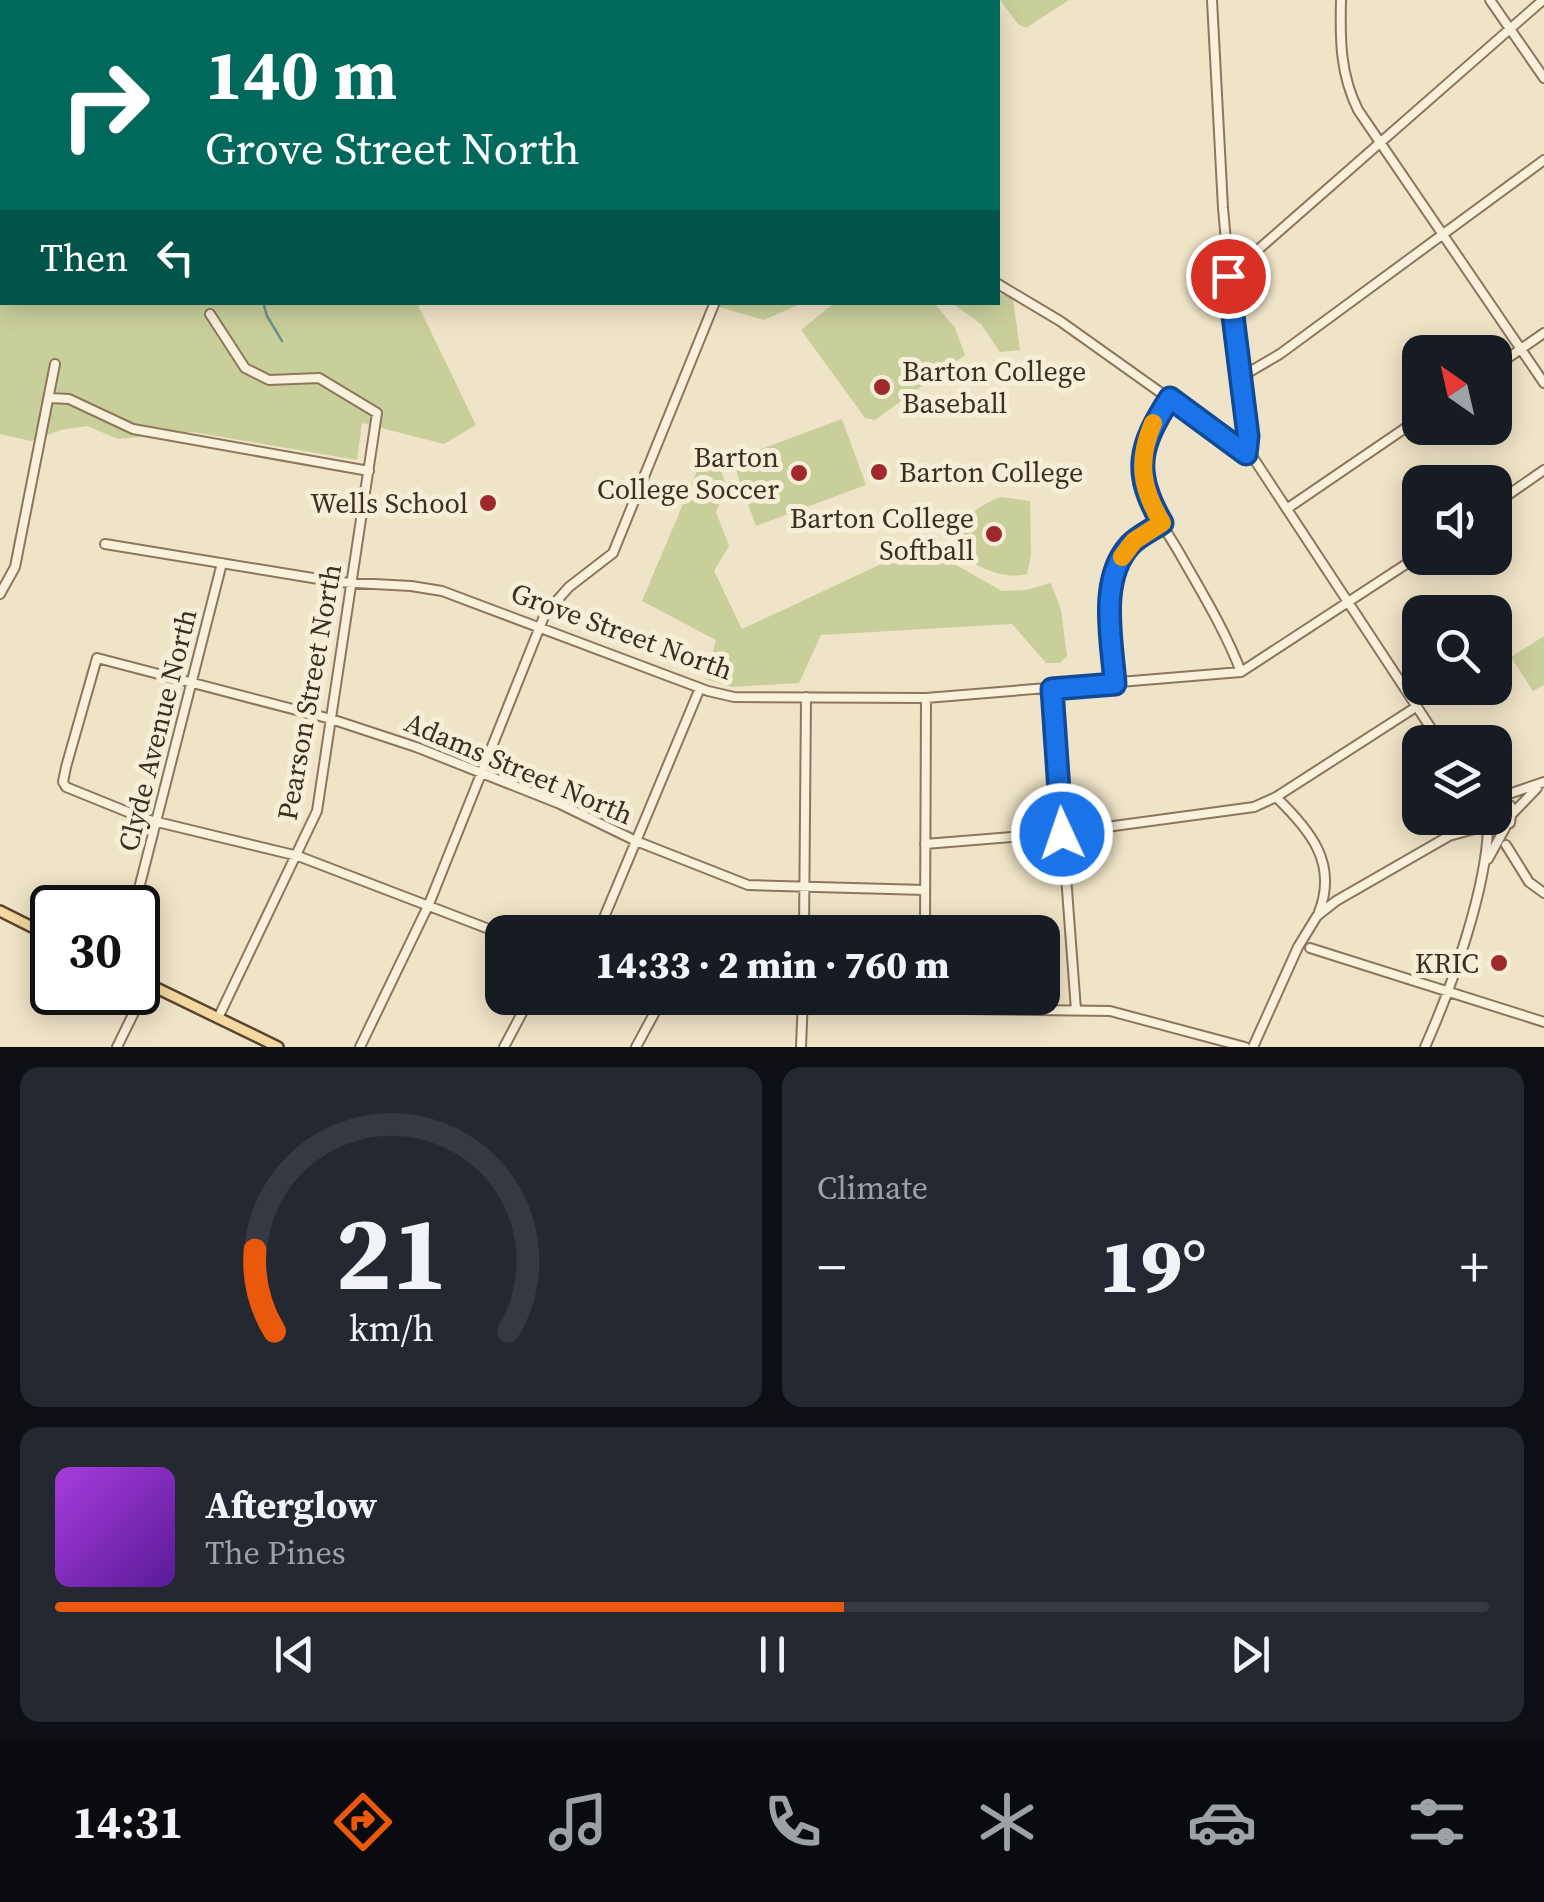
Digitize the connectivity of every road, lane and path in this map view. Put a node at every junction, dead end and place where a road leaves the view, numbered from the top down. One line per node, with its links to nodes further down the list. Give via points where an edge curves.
1 (1212, 0): 10 (street)
2 (1341, 0): 7 (street, via 1346,82)
3 (1490, 0): 5 (street)
4 (1543, 0): 5 (street)
5 (1511, 29): 6 (street); 7 (street)
6 (1544, 78)
7 (1381, 143): 9 (street); 10 (street)
8 (1544, 160): 9 (street)
9 (1443, 234): 15 (street); 18 (street)
10 (1228, 276): 18 (street)
11 (1000, 285): 21 (street)
12 (713, 305): 35 (street, via 615,550 556,601)
13 (210, 314): 24 (street, Pearson Street North, via 245,368 270,380 319,378 377,413)
14 (1544, 333): 15 (street)
15 (1521, 349): 16 (street); 19 (street)
16 (1512, 355)
17 (55, 364): 20 (street)
18 (1239, 378): 23 (street)
19 (1544, 383)
20 (50, 398): 24 (street, via 69,399 132,429); 33 (street, via 15,566)
21 (1170, 398): 23 (street); 28 (street, via 1149,433 1141,468)
22 (1402, 430): 27 (street)
23 (1246, 454): 27 (street)
24 (370, 470): 32 (street, Pearson Street North)
25 (1544, 470): 26 (street)
26 (1512, 492)
27 (1288, 508): 34 (street)
28 (1162, 523): 36 (street); 37 (street, via 1129,546 1113,576)
29 (105, 544): 30 (street, Grove Street North)
30 (222, 563): 32 (street, Grove Street North); 38 (street, Clyde Avenue North)
31 (1402, 567): 34 (street, Grove Street North)
32 (352, 584): 35 (street, Grove Street North, via 438,590); 44 (street, Pearson Street North)
33 (0, 594)
34 (1348, 603): 36 (street, Grove Street North); 43 (street)
35 (540, 626): 39 (street, Grove Street North); 46 (street)
36 (1240, 672): 37 (street, Grove Street North)
37 (1115, 684): 40 (street, Grove Street North)
38 (192, 685): 44 (street, Adams Street North); 51 (street, Clyde Avenue North); 51 (street, Adams Street North, via 97,658 66,766 65,785)
39 (700, 688): 41 (street, Grove Street North); 57 (street)
40 (1052, 689): 42 (street, Grove Street North); 52 (street)
41 (806, 698): 42 (street, Grove Street North); 63 (street)
42 (926, 698): 58 (street)
43 (1416, 707): 45 (street); 49 (street)
44 (330, 718): 46 (street, Adams Street North); 60 (street, Pearson Street North, via 317,810)
45 (1428, 725)
46 (481, 773): 57 (street, Adams Street North); 68 (street)
47 (1543, 782): 48 (street); 50 (street)
48 (1512, 792)
49 (1276, 797): 52 (street, via 1254,807); 65 (street, via 1315,842)
50 (1513, 813)
51 (156, 822): 60 (street); 62 (street, Clyde Avenue North)
52 (1062, 834): 58 (street); 80 (street)
53 (1452, 835): 56 (street)
54 (1485, 835): 61 (street)
55 (1502, 835): 61 (street)
56 (1449, 836): 67 (street)
57 (636, 841): 63 (street, Adams Street North, via 748,885); 70 (street)
58 (925, 844): 64 (street)
59 (1506, 846): 66 (street)
60 (298, 856): 68 (street); 85 (street, Pearson Street North)
61 (1484, 868): 78 (street)
62 (140, 885)
63 (806, 888): 64 (street, Adams Street North); 71 (street)
64 (925, 890): 72 (street)
65 (1327, 892): 67 (street); 73 (street)
66 (1544, 893)
67 (1348, 894): 73 (street)
68 (429, 904): 75 (street); 89 (street)
69 (0, 912): 74 (main road)
70 (605, 915)
71 (805, 915)
72 (924, 915)
73 (1317, 916): 93 (street)
74 (30, 926)
75 (485, 927)
76 (1310, 948): 78 (street)
77 (160, 990): 85 (main road)
78 (1447, 992): 86 (street); 94 (street)
79 (1060, 1009): 80 (street)
80 (1076, 1010): 93 (street, via 1130,1014)
81 (130, 1015): 87 (street)
82 (521, 1015): 90 (street)
83 (649, 1015): 91 (street)
84 (802, 1015): 92 (street)
85 (218, 1018): 88 (main road)
86 (1544, 1022)
87 (117, 1047)
88 (278, 1047)
89 (360, 1047)
90 (504, 1047)
91 (636, 1047)
92 (801, 1047)
93 (1249, 1047)
94 (1426, 1047)

